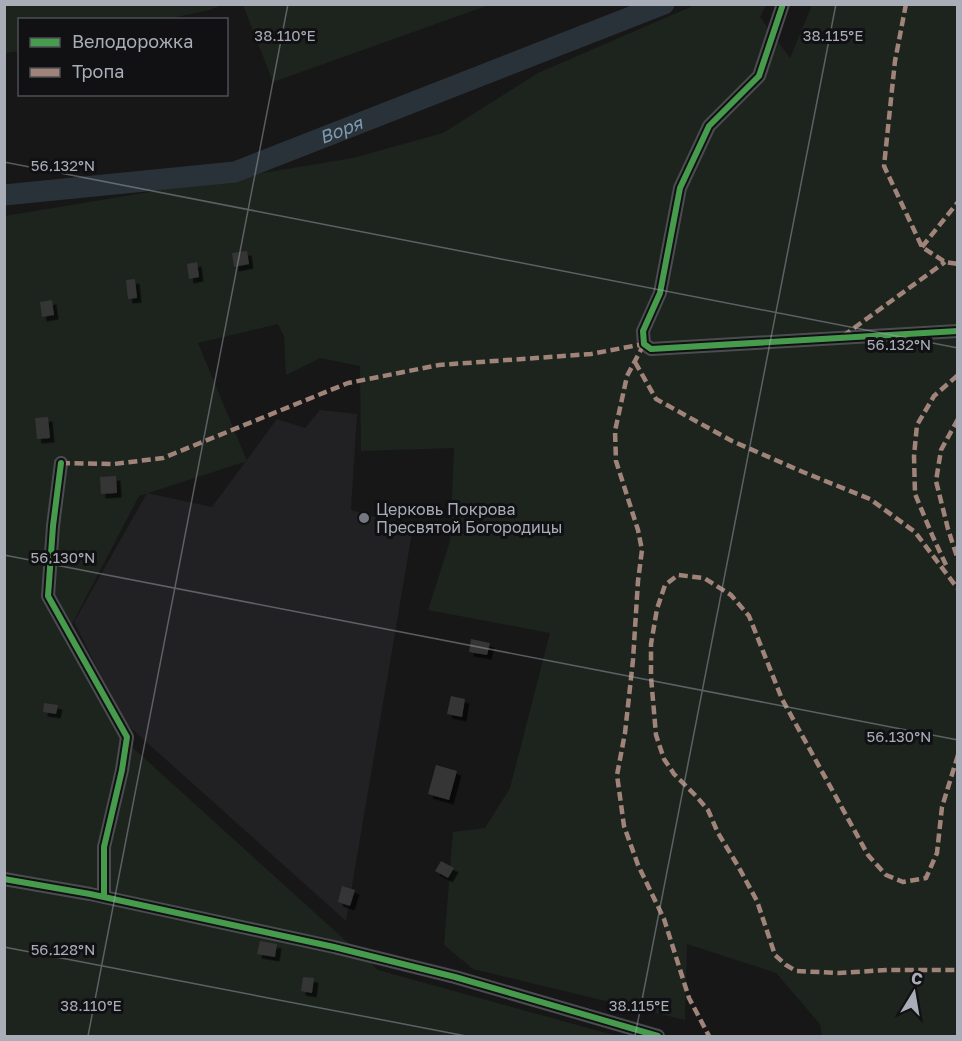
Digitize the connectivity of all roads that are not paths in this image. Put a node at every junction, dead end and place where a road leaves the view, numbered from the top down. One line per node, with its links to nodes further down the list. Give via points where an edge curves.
1 (783, 4): 2 (street, via 759,76 710,126 680,188 660,293 643,331 644,344 651,349)
2 (957, 330)
3 (61, 463): 5 (street, via 48,596 127,737 104,847)
4 (4, 879): 5 (street)
5 (104, 897): 6 (street, via 455,977)
6 (658, 1036)

